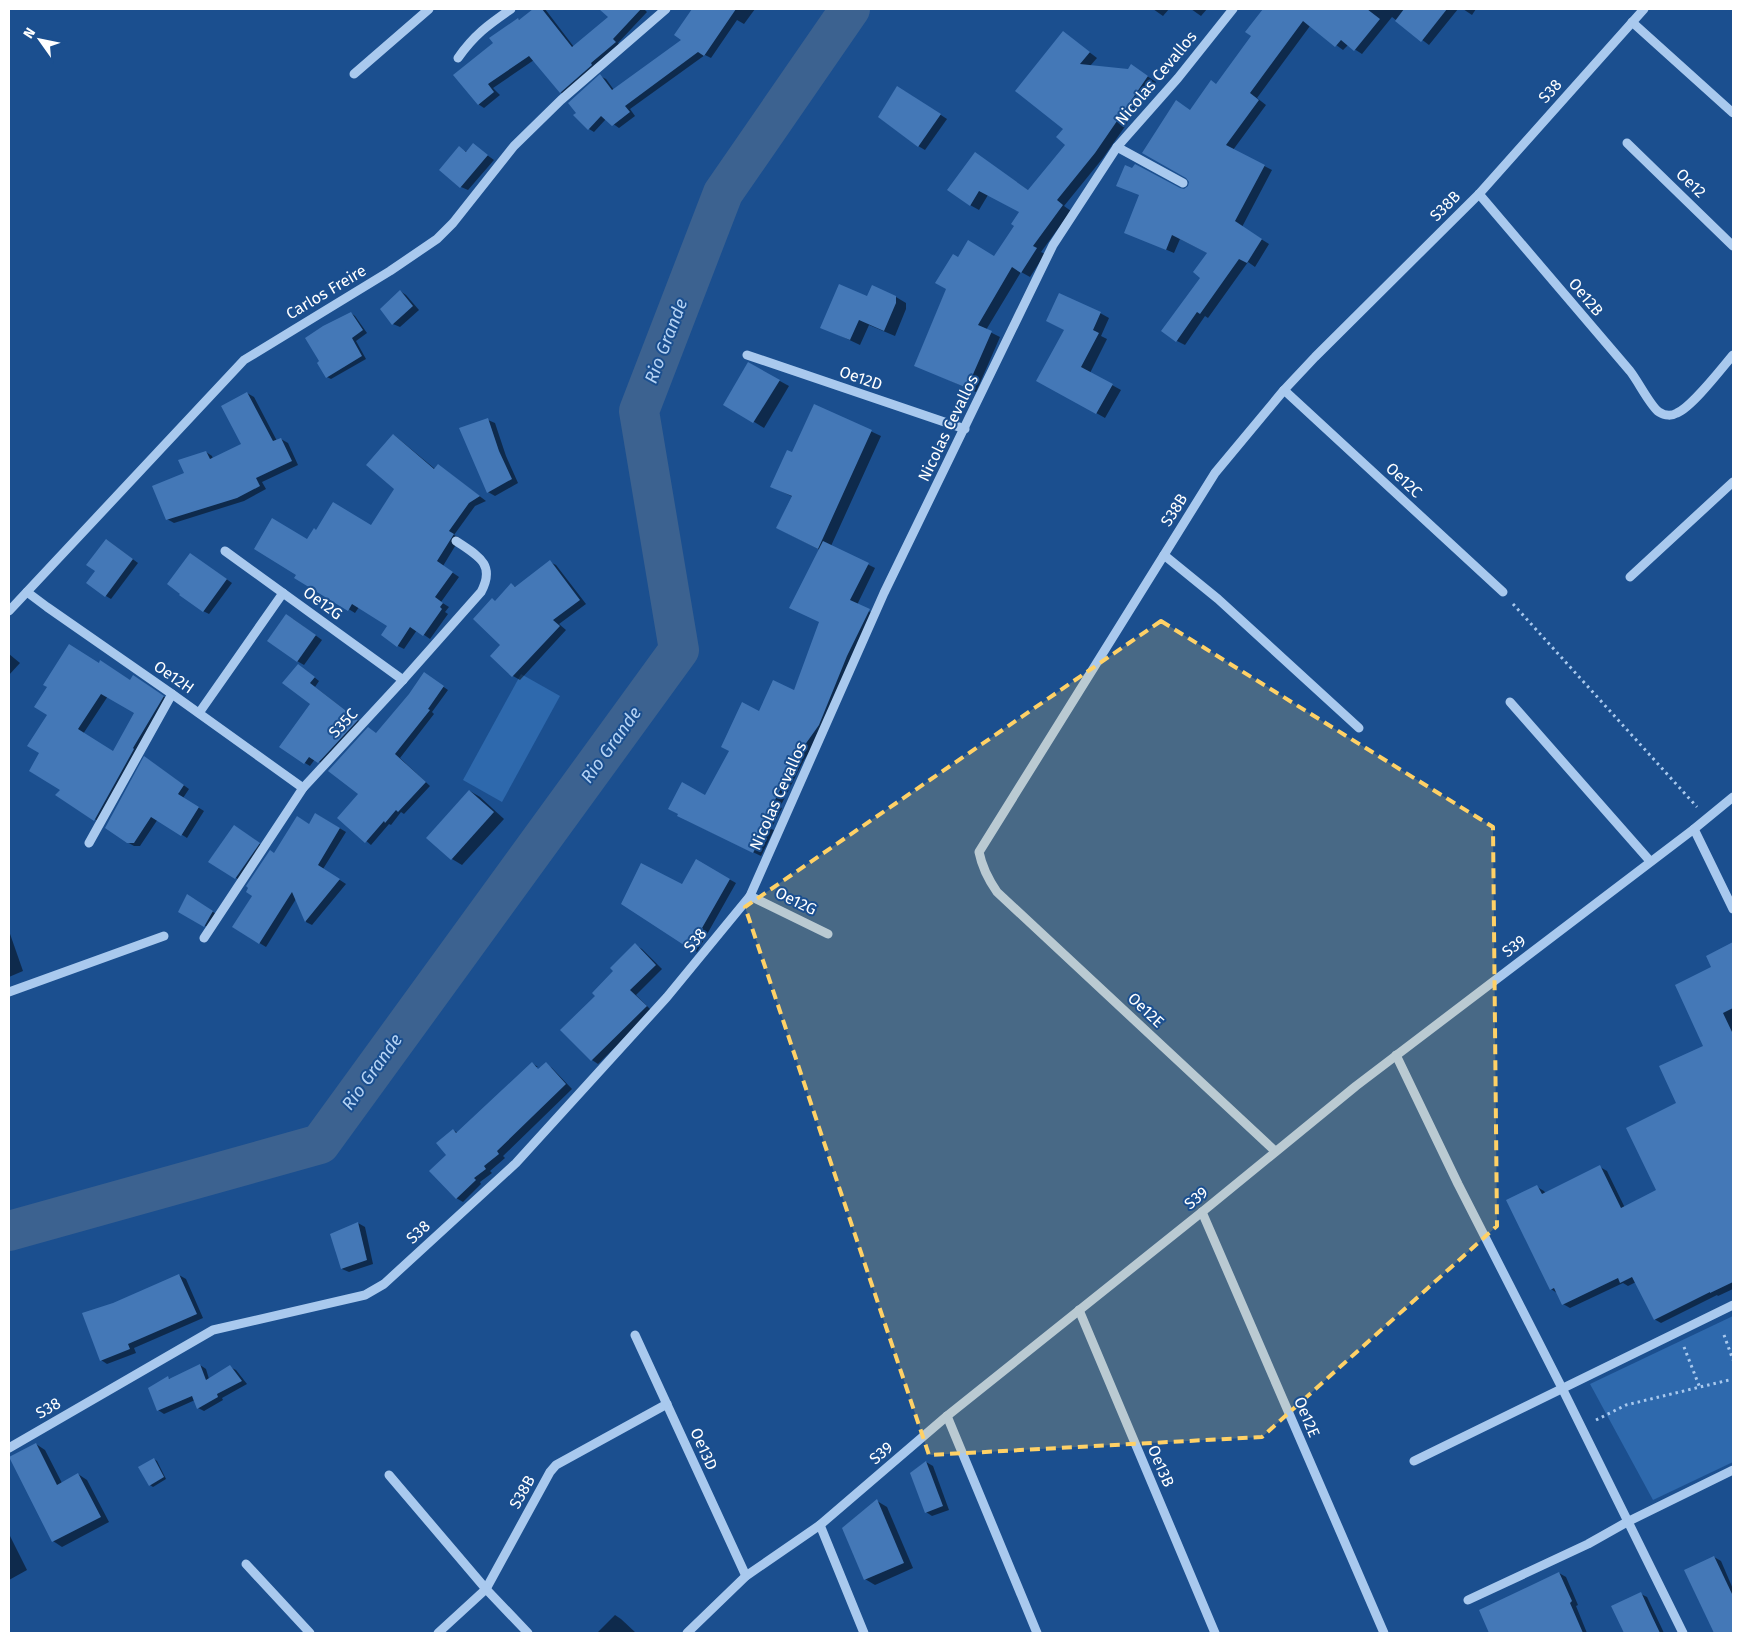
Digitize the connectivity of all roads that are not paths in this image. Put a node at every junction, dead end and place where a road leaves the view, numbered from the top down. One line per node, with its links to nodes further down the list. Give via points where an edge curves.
1 (429, 9): 8 (street)
2 (511, 9): 7 (street, via 479,32)
3 (666, 9): 24 (street, Carlos Freire, via 514,146 437,239 244,360)
4 (1233, 9): 11 (street, Nicolas Cevallos)
5 (1644, 9): 6 (street, S38)
6 (1632, 22): 9 (street); 13 (street, S38)
7 (458, 58)
8 (354, 74)
9 (1733, 113)
10 (1627, 142): 14 (street, Oe12)
11 (1117, 147): 12 (street); 18 (street, Nicolas Cevallos, via 1053,245)
12 (1183, 184)
13 (1479, 194): 16 (street, Oe12B, via 1635,377 1659,412 1671,416 1682,411); 17 (street, S38B)
14 (1733, 246)
15 (747, 355): 18 (street, Oe12D)
16 (1733, 355)
17 (1284, 390): 22 (street, S38B, via 1215,473); 25 (street, Oe12C)
18 (965, 429): 39 (street, Nicolas Cevallos, via 884,593)
19 (1733, 482): 23 (street)
20 (456, 541): 28 (street, S35C, via 478,556 487,573 487,582)
21 (225, 551): 26 (street, Oe12G)
22 (1164, 555): 32 (street, via 1218,599); 38 (street, S38B, via 979,852 981,864)
23 (1630, 577)
24 (27, 592): 27 (street, Carlos Freire); 29 (street, Oe12H)
25 (1503, 592)
26 (283, 593): 28 (street, Oe12G); 31 (street)
27 (9, 611)
28 (403, 680): 33 (street, S35C)
29 (172, 694): 31 (street, Oe12H); 36 (street)
30 (1510, 702): 37 (street)
31 (199, 713): 33 (street, Oe12H)
32 (1358, 728)
33 (303, 788): 43 (street, S35C)
34 (1733, 797): 35 (street, S39)
35 (1694, 829): 37 (street, S39); 40 (street)
36 (89, 843)
37 (1650, 861): 45 (street, S39)
38 (997, 892): 46 (street, Oe12E)
39 (750, 896): 41 (street, Oe12G); 54 (street, S38, via 667,997 516,1163 384,1284 365,1296 213,1330)
40 (1733, 908)
41 (828, 934)
42 (164, 936): 44 (street)
43 (204, 938)
44 (9, 992)
45 (1396, 1055): 46 (street, S39); 51 (street)
46 (1275, 1151): 47 (street, S39)
47 (1202, 1212): 49 (street, S39); 71 (street, Oe12E)
48 (1733, 1304): 51 (street)
49 (1080, 1310): 53 (street, S39); 70 (street, Oe13B)
50 (635, 1335): 52 (street, Oe13D)
51 (1562, 1388): 55 (street); 58 (street)
52 (667, 1404): 61 (street, Oe13D); 62 (street, S38B, via 556,1465)
53 (947, 1416): 59 (street, S39); 69 (street)
54 (9, 1448)
55 (1414, 1461)
56 (1733, 1470): 58 (street)
57 (389, 1476): 62 (street)
58 (1627, 1522): 63 (street, via 1588,1544); 72 (street)
59 (820, 1525): 61 (street, S39); 68 (street)
60 (246, 1564): 64 (street)
61 (746, 1576): 67 (street, S39)
62 (486, 1589): 65 (street, S38B); 66 (street)
63 (1468, 1600)
64 (310, 1633)
65 (438, 1633)
66 (528, 1633)
67 (688, 1633)
68 (864, 1633)
69 (1037, 1633)
70 (1215, 1633)
71 (1384, 1633)
72 (1682, 1633)

